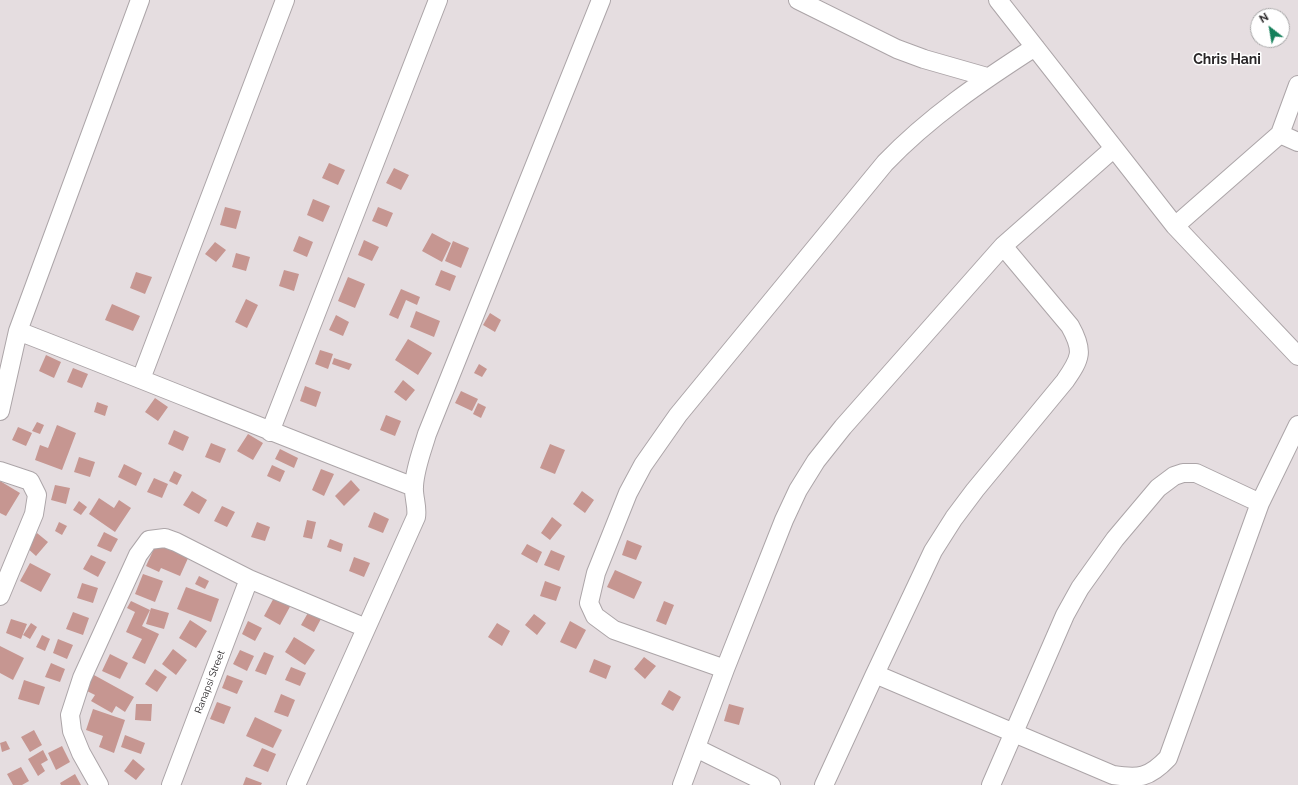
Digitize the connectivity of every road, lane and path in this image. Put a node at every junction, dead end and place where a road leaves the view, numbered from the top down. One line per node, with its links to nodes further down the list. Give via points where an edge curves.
1 (140, 0): 15 (street)
2 (285, 0): 17 (street)
3 (438, 0): 20 (street)
4 (601, 0): 22 (street, via 427,434 419,458)
5 (798, 0): 8 (street, via 897,49)
6 (998, 0): 7 (street)
7 (1035, 47): 8 (street); 12 (street)
8 (987, 77): 27 (street, via 922,128 885,162 678,415 643,465 628,493 596,573 588,603 590,609 614,630)
9 (1298, 85): 10 (street)
10 (1280, 134): 11 (street); 13 (street)
11 (1298, 142)
12 (1113, 149): 13 (street); 14 (street)
13 (1175, 226): 16 (street)
14 (1003, 246): 27 (street, via 842,427 816,461 784,520); 28 (street, via 1070,326 1077,339 1080,354 1076,366 1065,381 954,518 933,552)
15 (18, 331): 17 (street); 18 (street)
16 (1298, 356)
17 (141, 378): 20 (street)
18 (0, 411)
19 (1298, 425): 23 (street)
20 (270, 432): 22 (street)
21 (0, 471): 25 (street, via 30,481 37,494 34,514)
22 (414, 487): 26 (street, via 416,517)
23 (1260, 503): 29 (street, via 1196,473 1174,476 1158,488 1115,539 1080,588 1064,615); 29 (street, via 1176,739 1168,758 1156,771 1129,778 1113,775)
24 (249, 579): 26 (street); 31 (street, via 165,538 149,540 144,546 82,678 70,715 72,731 81,753); 32 (street, Ranapsi Street)
25 (0, 596)
26 (366, 628): 33 (street)
27 (725, 669): 30 (street)
28 (875, 674): 29 (street); 36 (street)
29 (1013, 732): 37 (street)
30 (696, 748): 34 (street); 35 (street)
31 (99, 785)
32 (171, 785)
33 (296, 785)
34 (682, 785)
35 (771, 785)
36 (824, 785)
37 (991, 785)

